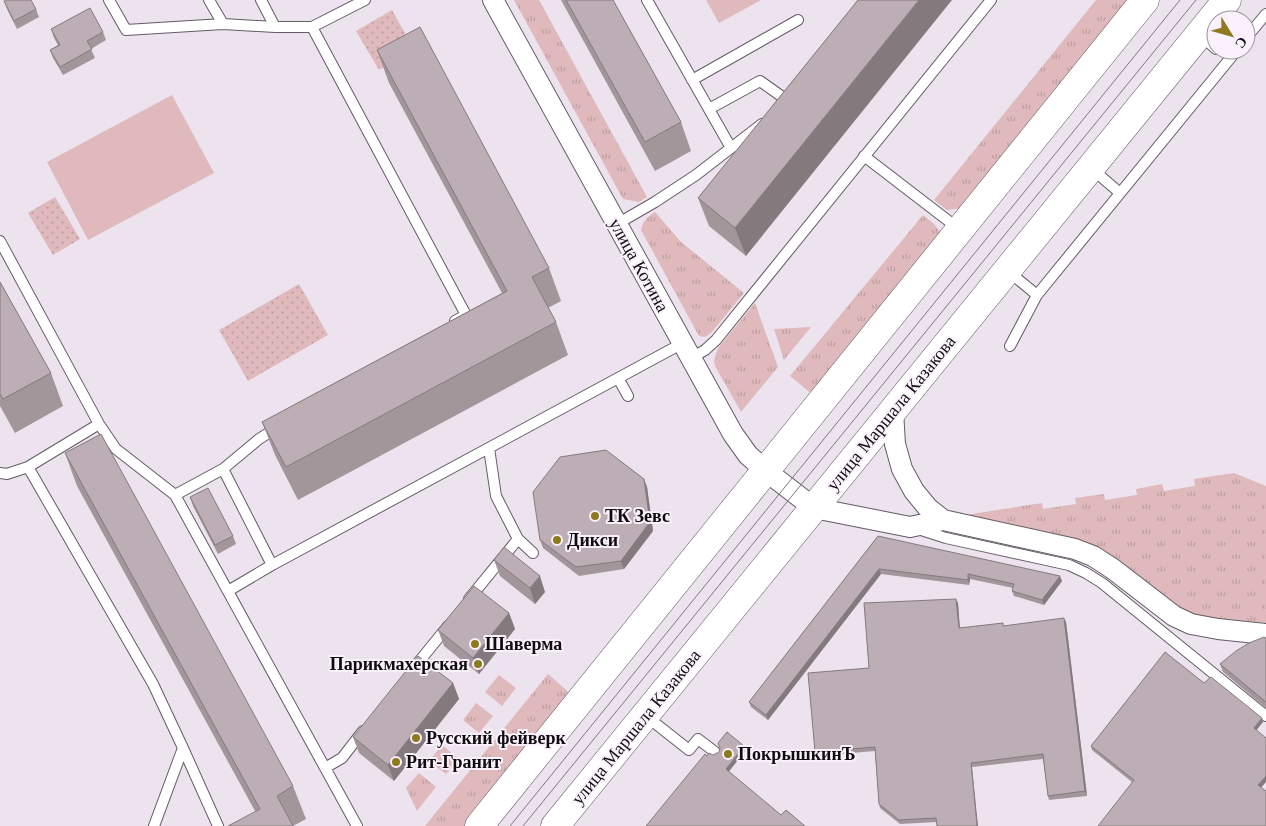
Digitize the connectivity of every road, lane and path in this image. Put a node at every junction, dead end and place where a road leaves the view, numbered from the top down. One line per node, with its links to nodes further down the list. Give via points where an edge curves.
1 (109, 0): 11 (lane, via 126,30)
2 (209, 0): 11 (lane)
3 (261, 0): 12 (lane)
4 (365, 0): 13 (lane)
5 (493, 0): 23 (street, улица Котина)
6 (648, 0): 17 (lane)
7 (991, 0): 20 (lane)
8 (1145, 0): 24 (main road)
9 (1266, 14): 14 (lane)
10 (798, 20): 17 (lane)
11 (224, 24): 12 (lane)
12 (275, 26): 13 (lane)
13 (312, 26): 28 (lane, via 466,315)
14 (1256, 26)
15 (1206, 49): 21 (main road, улица Маршала Казакова)
16 (1228, 60): 22 (lane)
17 (692, 80): 18 (lane)
18 (709, 109): 19 (lane); 19 (lane, via 760,81 791,97)
19 (731, 148): 23 (lane, via 680,186)
20 (864, 156): 24 (lane); 30 (lane, via 716,340 705,350)
21 (1091, 167): 22 (lane); 26 (main road, улица Маршала Казакова)
22 (1120, 193): 27 (lane)
23 (617, 224): 30 (street, улица Котина)
24 (960, 230): 39 (main road)
25 (0, 241): 34 (lane)
26 (1007, 270): 27 (lane); 33 (main road, улица Маршала Казакова)
27 (1037, 295): 29 (lane)
28 (449, 325)
29 (1010, 346)
30 (687, 351): 31 (lane); 39 (street, улица Котина, via 733,434 748,455)
31 (618, 378): 32 (lane); 36 (lane)
32 (628, 396)
33 (893, 411): 42 (main road, улица Маршала Казакова); 43 (street, via 895,444 902,469 928,508)
34 (99, 424): 37 (lane); 41 (lane, via 116,449)
35 (284, 424): 38 (lane, via 259,439)
36 (489, 448): 45 (lane, via 496,496); 47 (lane)
37 (28, 467): 40 (lane); 54 (lane, via 152,684)
38 (223, 469): 41 (lane); 47 (lane)
39 (766, 471): 42 (street, улица Котина); 60 (main road)
40 (0, 473)
41 (175, 495): 48 (lane)
42 (814, 508): 44 (street); 51 (main road, улица Маршала Казакова)
43 (943, 520): 44 (street); 49 (street, via 1075,549 1093,556 1174,616 1191,624)
44 (910, 527): 52 (lane, via 1086,573)
45 (518, 539): 46 (lane); 50 (lane)
46 (534, 553)
47 (272, 565): 48 (lane)
48 (228, 590): 56 (lane)
49 (1266, 634)
50 (404, 680)
51 (645, 715): 55 (lane, via 689,750 698,739); 61 (main road, улица Маршала Казакова)
52 (1266, 716)
53 (367, 726): 56 (lane, via 342,758)
54 (183, 748): 57 (lane); 58 (lane)
55 (715, 752)
56 (325, 768): 59 (lane)
57 (154, 826)
58 (218, 826)
59 (357, 826)
60 (479, 826)
61 (555, 826)

